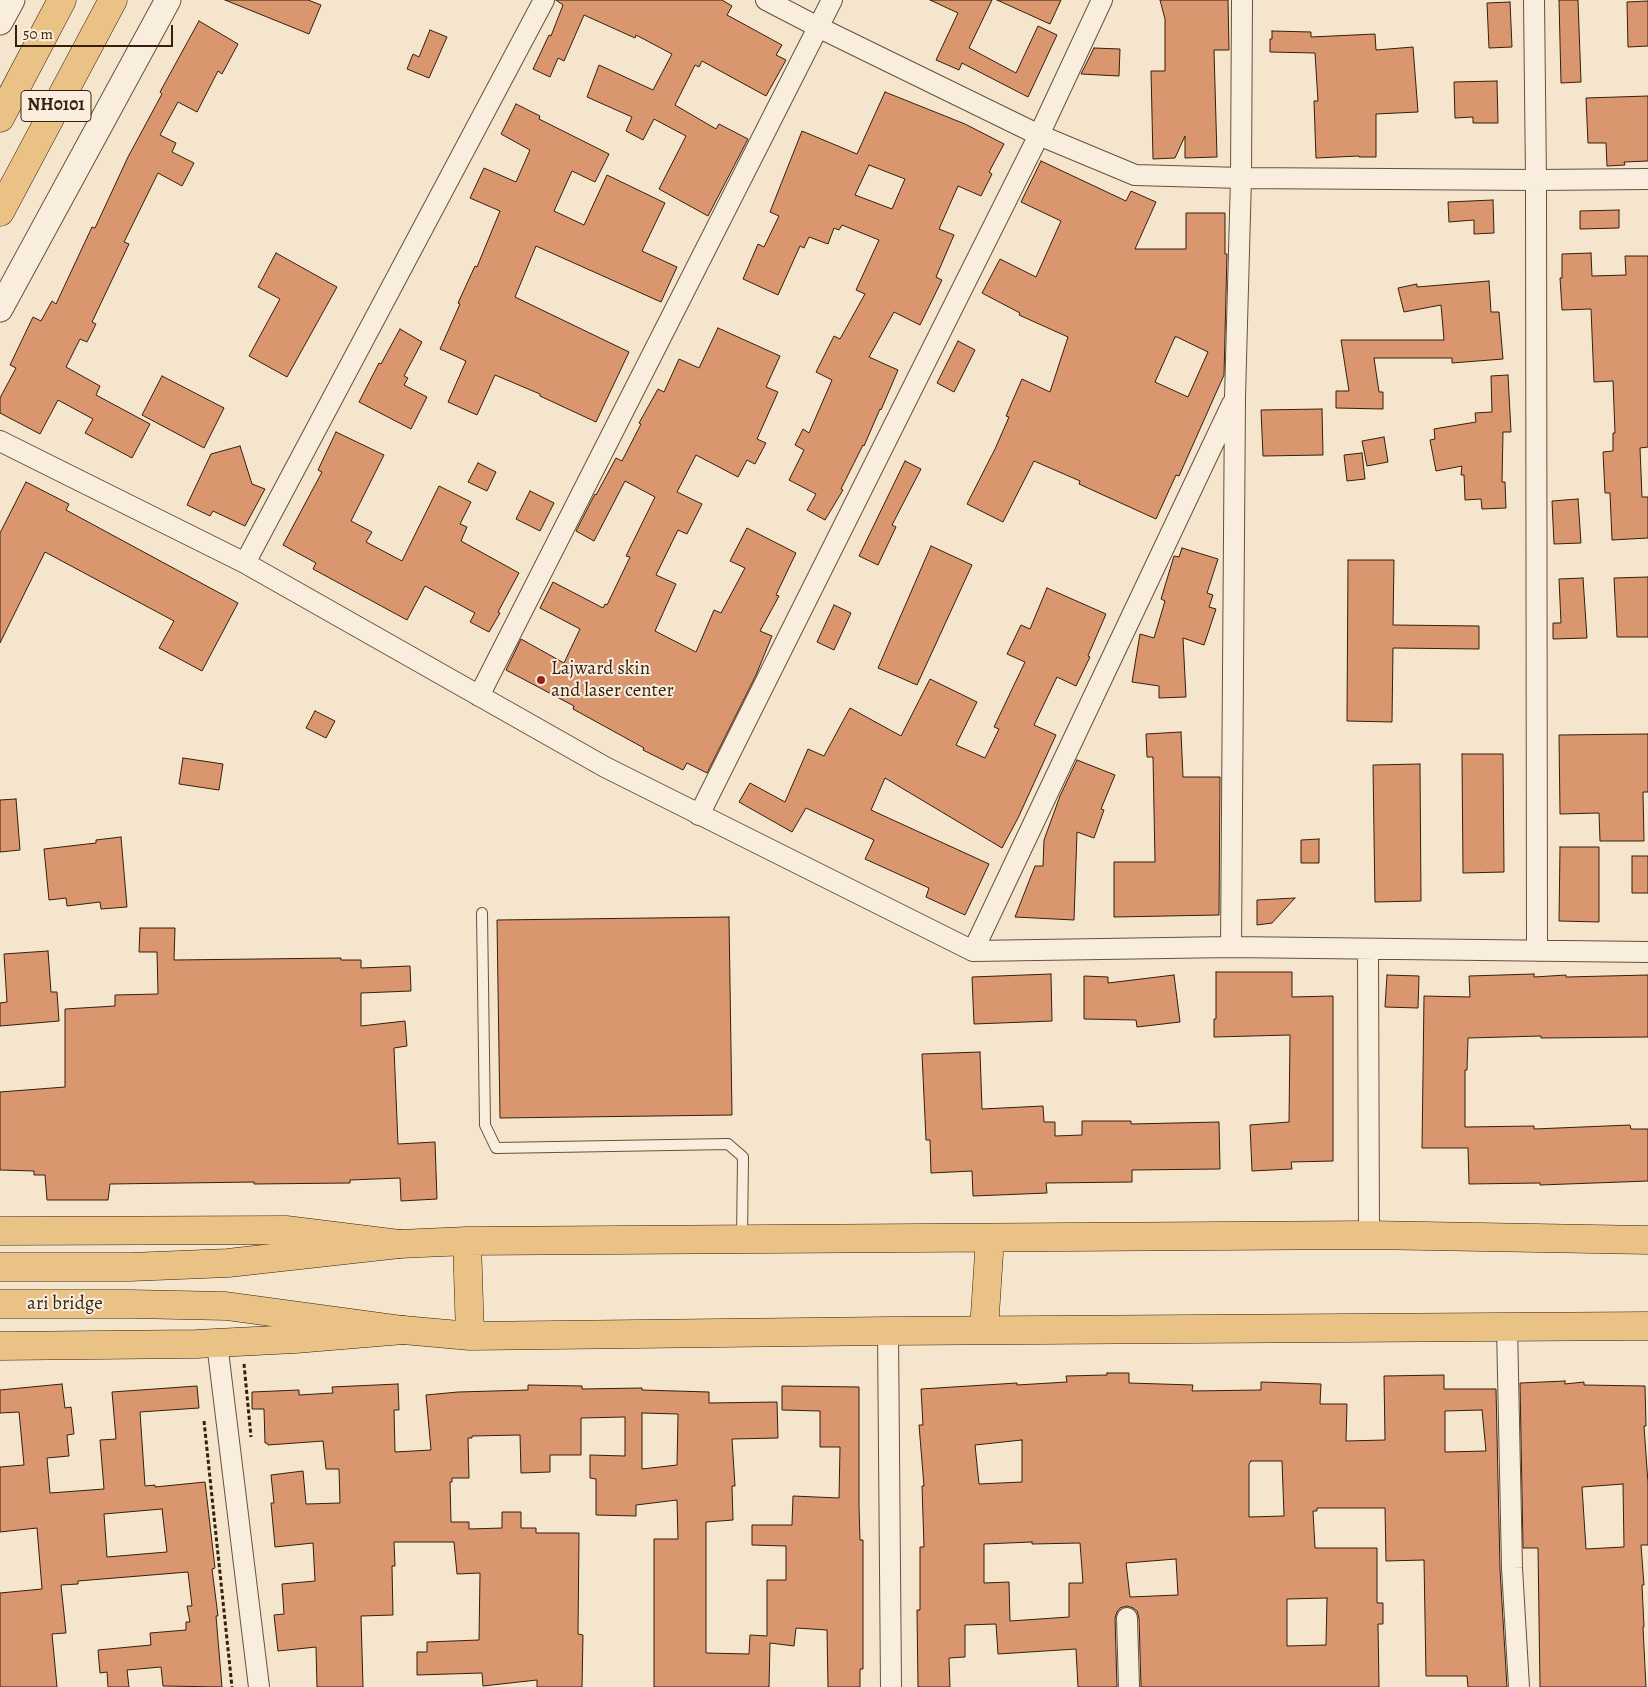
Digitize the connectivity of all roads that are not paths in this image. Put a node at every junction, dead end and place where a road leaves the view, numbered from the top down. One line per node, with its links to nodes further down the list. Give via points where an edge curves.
1 (12, 0): 11 (street)
2 (62, 0): 13 (main road, NH0101)
3 (113, 0): 18 (main road, NH0101)
4 (168, 0): 19 (street)
5 (544, 0): 22 (street)
6 (766, 0): 12 (street)
7 (832, 0): 12 (street)
8 (1102, 0): 14 (street)
9 (1242, 0): 15 (street)
10 (1534, 0): 17 (street)
11 (0, 22)
12 (818, 27): 14 (street); 23 (street)
13 (0, 118)
14 (1039, 135): 15 (street, via 1135,175); 24 (street)
15 (1242, 178): 17 (street); 20 (street)
16 (1648, 179): 17 (street)
17 (1536, 180): 29 (street)
18 (0, 212)
19 (0, 309)
20 (1235, 397): 26 (street); 28 (street)
21 (0, 441): 22 (street)
22 (245, 563): 23 (street)
23 (479, 696): 24 (street, via 605,767)
24 (699, 815): 28 (street)
25 (482, 913): 34 (lane, via 485,1124 496,1148 728,1144 743,1157)
26 (1231, 947): 27 (street); 28 (street)
27 (1368, 950): 29 (street); 32 (street)
28 (972, 951)
29 (1537, 951): 30 (street)
30 (1648, 952)
31 (0, 1231): 37 (main road, via 286,1230)
32 (1368, 1236): 33 (main road); 35 (main road)
33 (990, 1238): 34 (main road); 43 (main road)
34 (742, 1239): 36 (main road)
35 (1648, 1240)
36 (468, 1241): 37 (main road); 45 (main road)
37 (399, 1244): 38 (main road, via 228,1262 130,1267)
38 (0, 1267)
39 (0, 1304): 42 (main road, ari bridge, via 226,1306)
40 (1507, 1326): 41 (main road); 43 (main road); 52 (street, via 1512,1568)
41 (1648, 1326)
42 (403, 1330): 45 (main road); 46 (main road)
43 (984, 1330): 44 (main road)
44 (888, 1331): 45 (main road); 50 (street)
45 (470, 1336)
46 (217, 1343): 47 (main road); 49 (street)
47 (0, 1346)
48 (1127, 1618): 51 (street)
49 (259, 1687)
50 (891, 1687)
51 (1129, 1687)
52 (1519, 1687)

